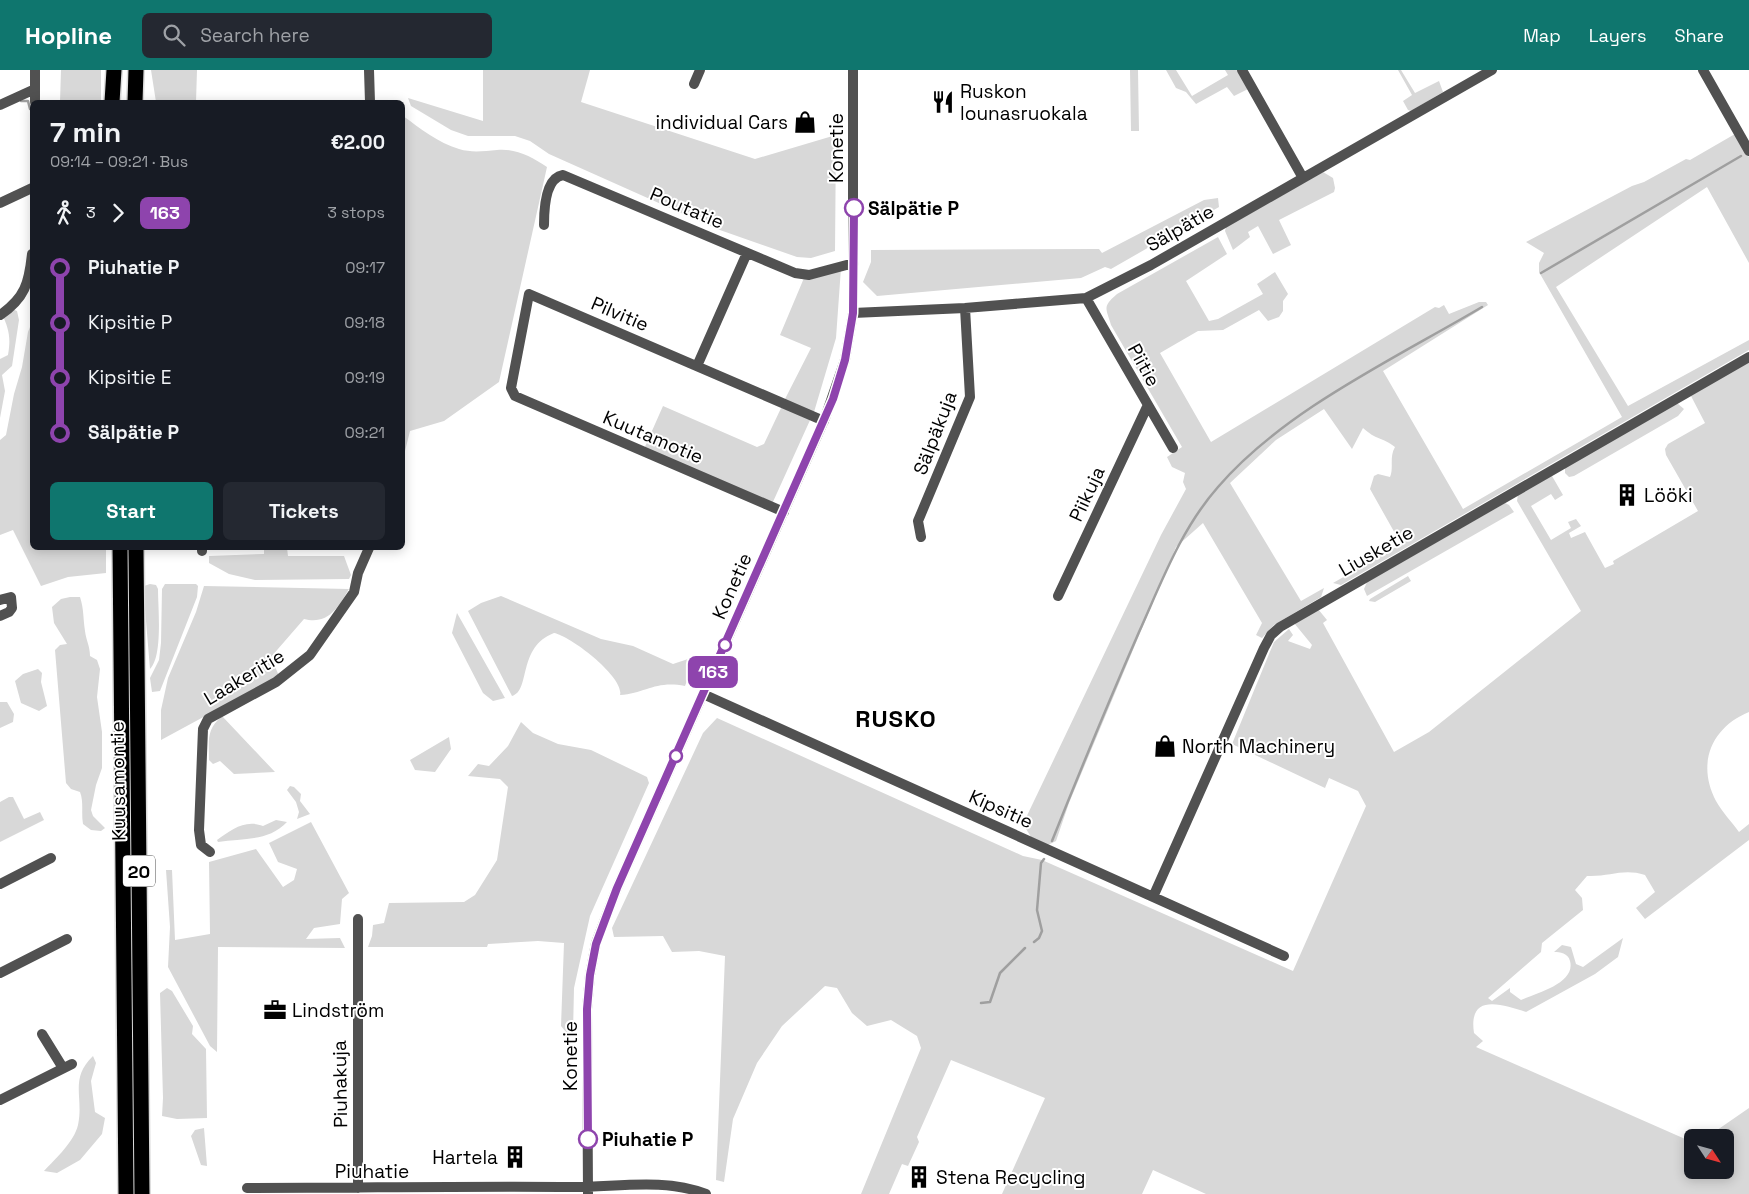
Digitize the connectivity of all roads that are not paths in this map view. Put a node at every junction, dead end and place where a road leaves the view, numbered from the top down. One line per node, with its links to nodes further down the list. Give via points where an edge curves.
1 (34, 70): 12 (street)
2 (114, 70): 14 (highway)
3 (120, 70): 15 (highway)
4 (136, 70): 16 (highway)
5 (370, 70): 17 (street)
6 (700, 70): 11 (street)
7 (853, 70): 25 (street, Konetie)
8 (1242, 70): 20 (street)
9 (1492, 70): 20 (street, Sälpätie)
10 (1703, 70): 19 (street)
11 (694, 84)
12 (35, 88): 13 (street); 18 (street)
13 (35, 100)
14 (112, 100)
15 (119, 100)
16 (135, 100)
17 (370, 100)
18 (0, 105)
19 (1749, 151)
20 (1303, 178): 27 (street, Sälpätie, via 1135,274)
21 (30, 189): 22 (street)
22 (0, 203)
23 (544, 225): 24 (street, Poutatie, via 550,185 554,178 563,175)
24 (747, 253): 25 (street, Poutatie, via 805,275); 32 (street)
25 (854, 263): 29 (street, Konetie)
26 (30, 271): 30 (street, via 20,299)
27 (1086, 298): 28 (street, Sälpätie); 34 (street, Piitie)
28 (965, 308): 29 (street, Sälpätie); 38 (street, Sälpäkuja, via 970,397 918,521)
29 (853, 313): 35 (street, Konetie, via 845,360)
30 (0, 315)
31 (1749, 357): 49 (street, Liusketie, via 1280,627 1264,648)
32 (697, 366): 33 (street, Pilvitie, via 529,294); 35 (street, Pilvitie)
33 (511, 390): 37 (street, Kuutamotie, via 518,398)
34 (1147, 407): 36 (street, Piitie); 42 (street, Piikuja)
35 (824, 421): 37 (street, Konetie)
36 (1172, 448)
37 (784, 512): 45 (street, Konetie)
38 (920, 537)
39 (120, 550): 59 (highway, Kuusamontie / 20)
40 (136, 550): 60 (highway, Kuusamontie / 20)
41 (368, 550): 46 (street, Laakeritie, via 354,592 310,655 276,682 208,719 203,729 199,830 201,845)
42 (1058, 596)
43 (0, 600): 44 (street, via 11,597 12,603 8,612)
44 (0, 616)
45 (703, 694): 49 (street, Kipsitie); 58 (street, Konetie, via 617,888 596,944 587,1009)
46 (210, 852)
47 (50, 858): 48 (street)
48 (0, 884)
49 (1153, 897): 52 (street, Kipsitie)
50 (358, 919): 57 (street, Piuhakuja)
51 (67, 939): 53 (street)
52 (1284, 956)
53 (0, 973)
54 (42, 1034): 55 (street, via 68,1066)
55 (0, 1100)
56 (247, 1188): 57 (street, Piuhatie)
57 (358, 1188): 58 (street, Piuhatie)
58 (588, 1190): 61 (street, Piuhatie, via 642,1184 690,1188)
59 (126, 1194)
60 (142, 1194)
61 (706, 1194)

